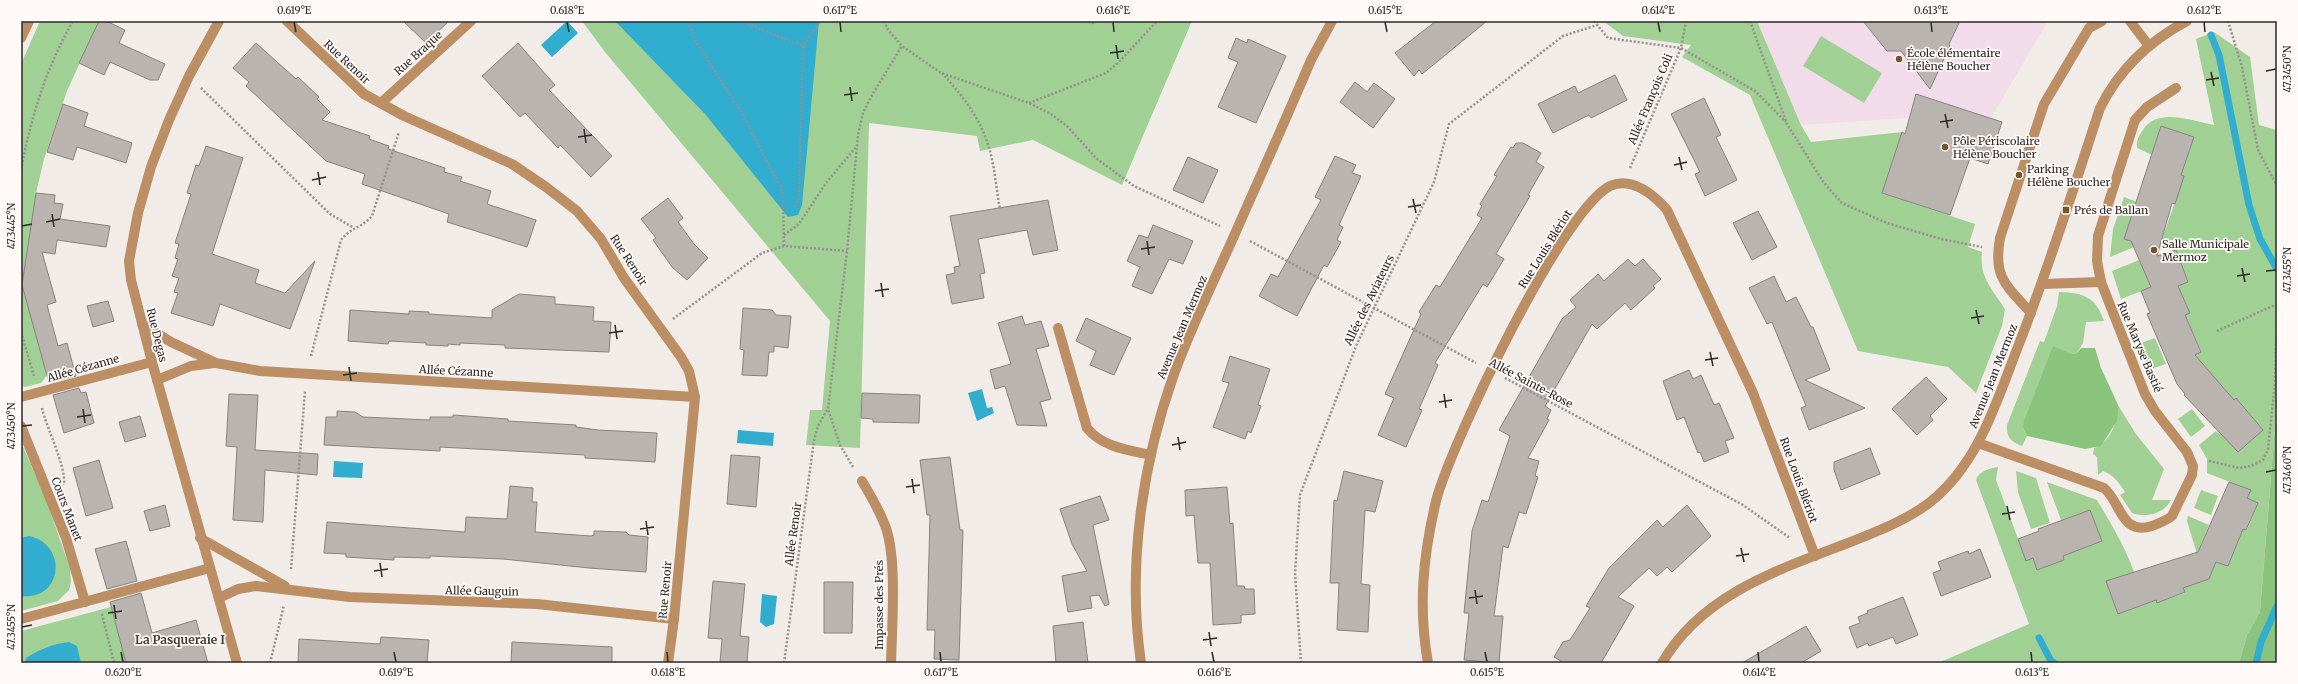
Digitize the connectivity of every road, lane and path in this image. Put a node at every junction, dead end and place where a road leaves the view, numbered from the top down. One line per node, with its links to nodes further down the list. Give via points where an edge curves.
1 (29, 21): 22 (street)
2 (73, 21): 35 (path, via 58,46 42,85 28,129)
3 (219, 21): 28 (street, Rue Degas)
4 (287, 21): 30 (street, Rue Renoir, via 347,80 364,94)
5 (471, 21): 30 (street, Rue Braque)
6 (688, 21): 42 (path, via 696,42 740,110 780,188 783,195)
7 (740, 21): 23 (path)
8 (820, 21): 23 (path)
9 (884, 21): 24 (path, via 888,30)
10 (1084, 21): 11 (path)
11 (1093, 21)
12 (1157, 21): 31 (path, via 1106,73)
13 (1332, 21): 41 (street, Avenue Jean Mermoz, via 1312,60)
14 (1594, 21): 21 (path)
15 (1686, 21): 26 (path, Allée François Coli)
16 (1750, 21): 33 (path)
17 (2102, 21): 45 (street, via 2089,28 2044,104)
18 (2130, 21): 25 (street)
19 (2187, 21): 25 (street, Avenue Jean Mermoz)
20 (2228, 21): 37 (path, via 2242,67 2258,150)
21 (1597, 25): 26 (path, via 1608,38); 49 (path, Allée des Aviateurs, via 1563,36 1449,124 1434,182)
22 (21, 38)
23 (803, 46): 38 (path, via 799,197)
24 (902, 46): 27 (path); 34 (path, via 864,113)
25 (2149, 46): 47 (street, Avenue Jean Mermoz, via 2108,91 2100,108)
26 (1681, 48): 33 (path, via 1755,91); 36 (path, Allée François Coli)
27 (942, 73): 31 (path, Allée Sainte-Rose); 39 (path, via 962,96 980,125 989,148)
28 (189, 76): 40 (path, via 330,214); 52 (street, Rue Degas, via 151,167 132,244 129,261 131,280)
29 (2176, 88): 46 (street, Rue Maryse Bastié, via 2147,107 2135,120 2098,236 2097,261)
30 (381, 103): 32 (street, Rue Renoir)
31 (1029, 103): 41 (path, Allée Sainte-Rose, via 1067,126 1097,159 1134,186)
32 (404, 116): 40 (path, via 372,216 367,222); 53 (street, Rue Renoir, via 512,164 577,211 601,239 624,278)
33 (1787, 124): 45 (path, via 1824,183 1842,203 1887,223 1941,239)
34 (857, 146): 42 (path, via 826,183 799,224); 44 (path)
35 (21, 170)
36 (1624, 182): 59 (street, Rue Louis Blériot, via 1610,186 1587,206 1564,236); 73 (street, Rue Louis Blériot, via 1655,197 1675,224 1753,393)
37 (2277, 186)
38 (795, 207)
39 (1000, 209)
40 (354, 228): 60 (path, via 341,240)
41 (1236, 233): 49 (path, Allée Sainte-Rose); 68 (street, Avenue Jean Mermoz, via 1175,373 1161,413)
42 (784, 236): 43 (path)
43 (784, 246): 44 (path); 53 (path, via 762,253)
44 (847, 250): 65 (path)
45 (1998, 250): 50 (street, via 2001,278)
46 (2101, 282): 47 (street); 69 (street, Rue Maryse Bastié, via 2145,394 2187,452)
47 (2042, 284): 50 (street, Avenue Jean Mermoz)
48 (2277, 304): 55 (path)
49 (1375, 308): 59 (path, Allée Sainte-Rose); 86 (path, Allée des Aviateurs, via 1356,346 1300,496 1295,573)
50 (2031, 313): 67 (street, Avenue Jean Mermoz, via 1988,425)
51 (2277, 317): 69 (path, via 2272,425 2268,449 2263,460 2240,468 2204,461)
52 (142, 324): 57 (street, Rue Degas); 58 (street, Allée Cézanne, via 171,342)
53 (661, 328): 64 (street, Rue Renoir, via 690,371)
54 (1058, 328): 68 (street, via 1087,428 1094,437 1104,442)
55 (2217, 331)
56 (21, 332): 62 (path)
57 (152, 362): 61 (street, Rue Degas); 62 (street, Allée Cézanne)
58 (216, 363): 60 (street, Allée Cézanne, via 260,371); 61 (street, Allée Cézanne, via 191,366)
59 (1491, 371): 72 (path, Allée Sainte-Rose, via 1743,505); 87 (street, Rue Louis Blériot, via 1470,414 1436,500 1423,572 1422,625)
60 (306, 374): 64 (street, Allée Cézanne); 75 (path, via 292,566)
61 (157, 380): 71 (street, Rue Degas)
62 (39, 393): 63 (street, Allée Cézanne)
63 (21, 397)
64 (695, 397): 79 (street, Rue Renoir)
65 (828, 409): 70 (path, via 840,445); 83 (path, Allée Renoir, via 818,426 814,440)
66 (21, 426): 77 (street, Cours Manet, via 66,538)
67 (1978, 443): 69 (street, via 2104,488 2114,499 2125,520 2131,525 2143,527 2168,520 2172,516 2192,475); 73 (street, Avenue Jean Mermoz, via 1961,471 1929,503 1879,531)
68 (1151, 455): 85 (street, Avenue Jean Mermoz, via 1138,544 1138,620)
69 (2192, 464)
70 (862, 481): 84 (street, Impasse des Prés, via 876,504 886,529 892,562)
71 (200, 538): 74 (street, Rue Degas); 75 (street, Allée Gauguin)
72 (1791, 539)
73 (1815, 556): 88 (street, Avenue Jean Mermoz, via 1740,588 1701,615 1669,651)
74 (210, 568): 76 (street, Rue Degas); 77 (street)
75 (288, 588): 76 (street, Allée Gauguin, via 256,586 238,589); 79 (street, Allée Gauguin, via 314,594 350,597 537,604); 81 (path)
76 (218, 598): 80 (street, Rue Degas)
77 (85, 602): 78 (street)
78 (21, 619)
79 (674, 619): 82 (street, Rue Renoir)
80 (237, 663)
81 (270, 663)
82 (668, 663)
83 (784, 663)
84 (891, 663)
85 (1142, 663)
86 (1301, 663)
87 (1428, 663)
88 (1662, 663)

